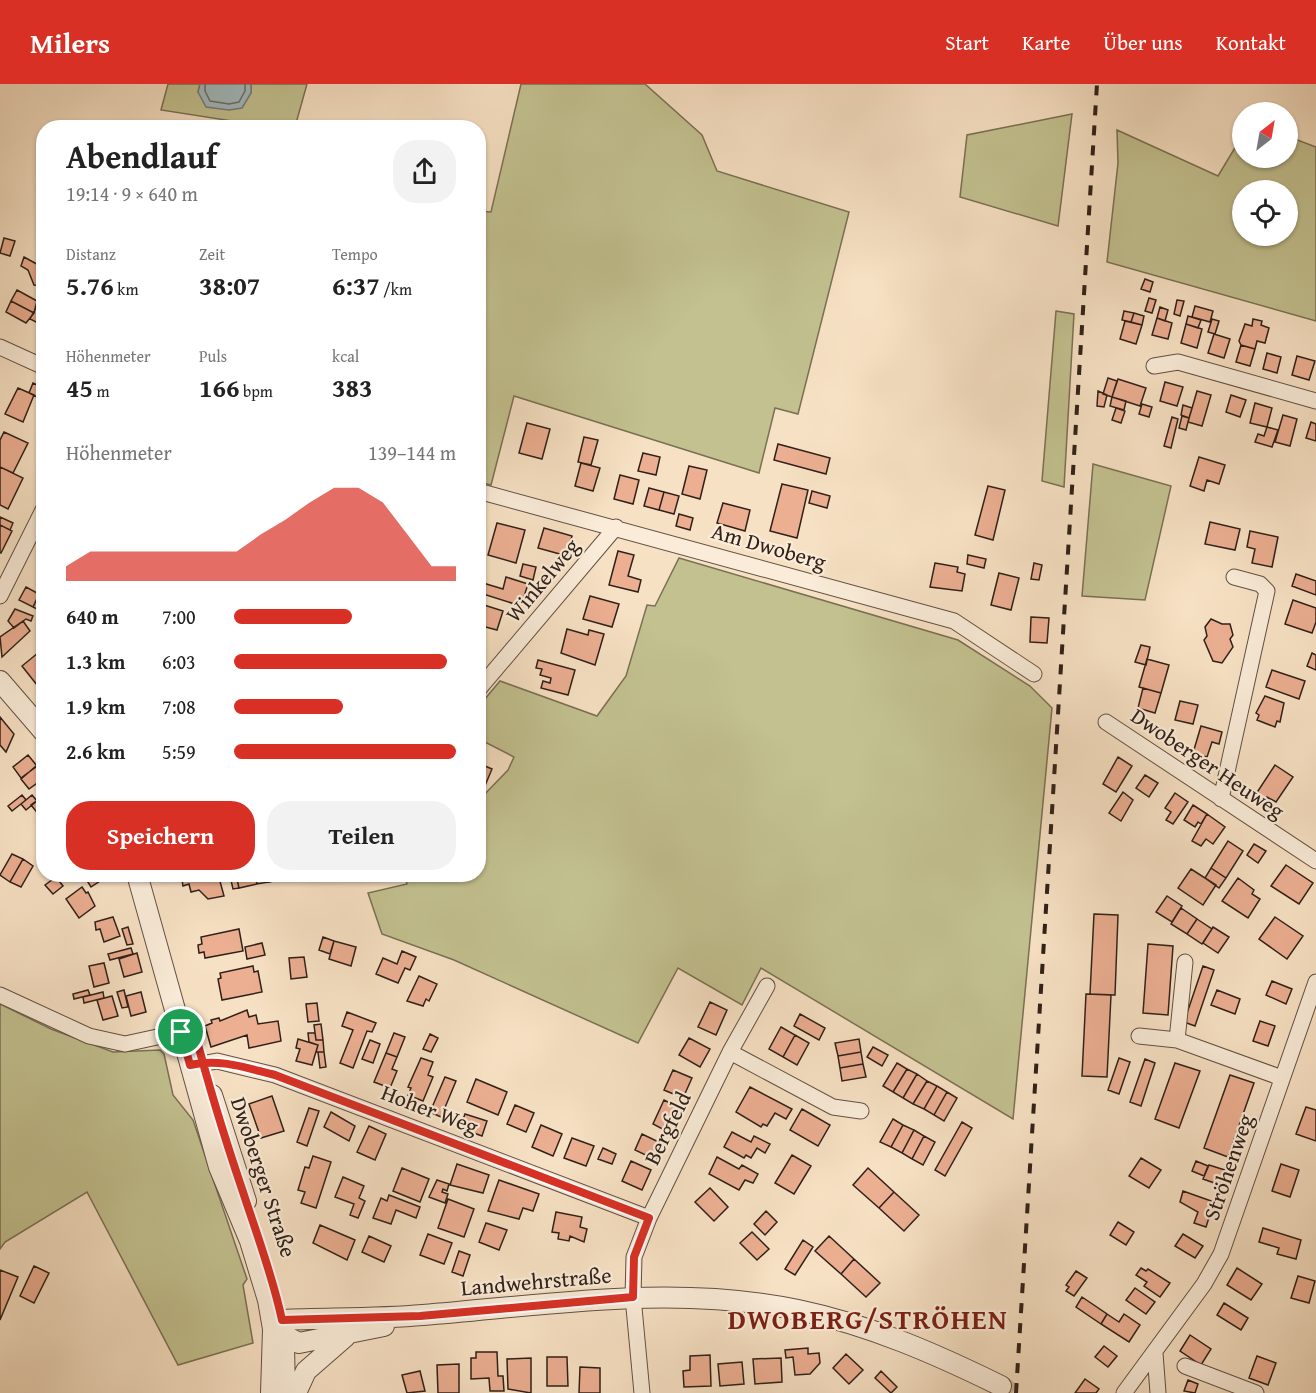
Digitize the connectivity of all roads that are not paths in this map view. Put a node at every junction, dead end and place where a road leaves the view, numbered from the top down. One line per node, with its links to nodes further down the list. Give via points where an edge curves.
1 (0, 347): 2 (street)
2 (36, 363)
3 (1154, 366): 4 (street, via 1178,362)
4 (1316, 401)
5 (486, 493): 7 (street, Am Dwoberg)
6 (36, 524): 9 (street)
7 (616, 527): 10 (street, Am Dwoberg, via 954,621); 12 (street, Winkelweg)
8 (1234, 577): 15 (street, via 1260,584 1267,591)
9 (0, 596)
10 (1034, 674)
11 (0, 681): 14 (street)
12 (486, 681)
13 (1106, 722): 15 (street, Dwoberger Heuweg)
14 (36, 723)
15 (1221, 799): 16 (street, Dwoberger Heuweg)
16 (1316, 861)
17 (140, 882): 23 (street, Dwoberger Straße)
18 (151, 882): 23 (street, Dwoberger Straße, via 165,924)
19 (1185, 962): 25 (street)
20 (1316, 982): 28 (street, Ströhenweg)
21 (767, 986): 26 (street, Bergfeld)
22 (0, 995): 23 (street, via 89,1036 125,1044)
23 (188, 1031): 27 (street, Dwoberger Straße)
24 (1139, 1036): 25 (street)
25 (1177, 1040): 28 (street)
26 (730, 1052): 29 (street, via 833,1107); 30 (street, Bergfeld)
27 (196, 1064): 30 (street, Hoher Weg, via 217,1061 275,1075); 33 (street, Dwoberger Straße, via 219,1167)
28 (1282, 1078): 35 (street, Ströhenweg, via 1221,1254)
29 (861, 1111)
30 (649, 1218): 31 (street, Bergfeld, via 634,1257)
31 (633, 1297): 32 (street, Landwehrstraße); 37 (street, Landwehrstraße, via 705,1298 797,1310 898,1338); 41 (street, Bergfeld)
32 (420, 1316): 33 (street, Landwehrstraße); 34 (street, Landwehrstraße)
33 (279, 1329): 34 (street, Landwehrstraße, via 299,1343); 38 (street, Dwoberger Straße); 39 (street, Dwoberger Straße, via 287,1376)
34 (351, 1332): 40 (street, Landwehrstraße, via 306,1371)
35 (1155, 1353): 42 (street, Ströhenweg); 43 (street)
36 (1185, 1366): 44 (street)
37 (1001, 1386)
38 (271, 1393)
39 (285, 1393)
40 (296, 1393)
41 (642, 1393)
42 (1124, 1393)
43 (1158, 1393)
44 (1256, 1393)

